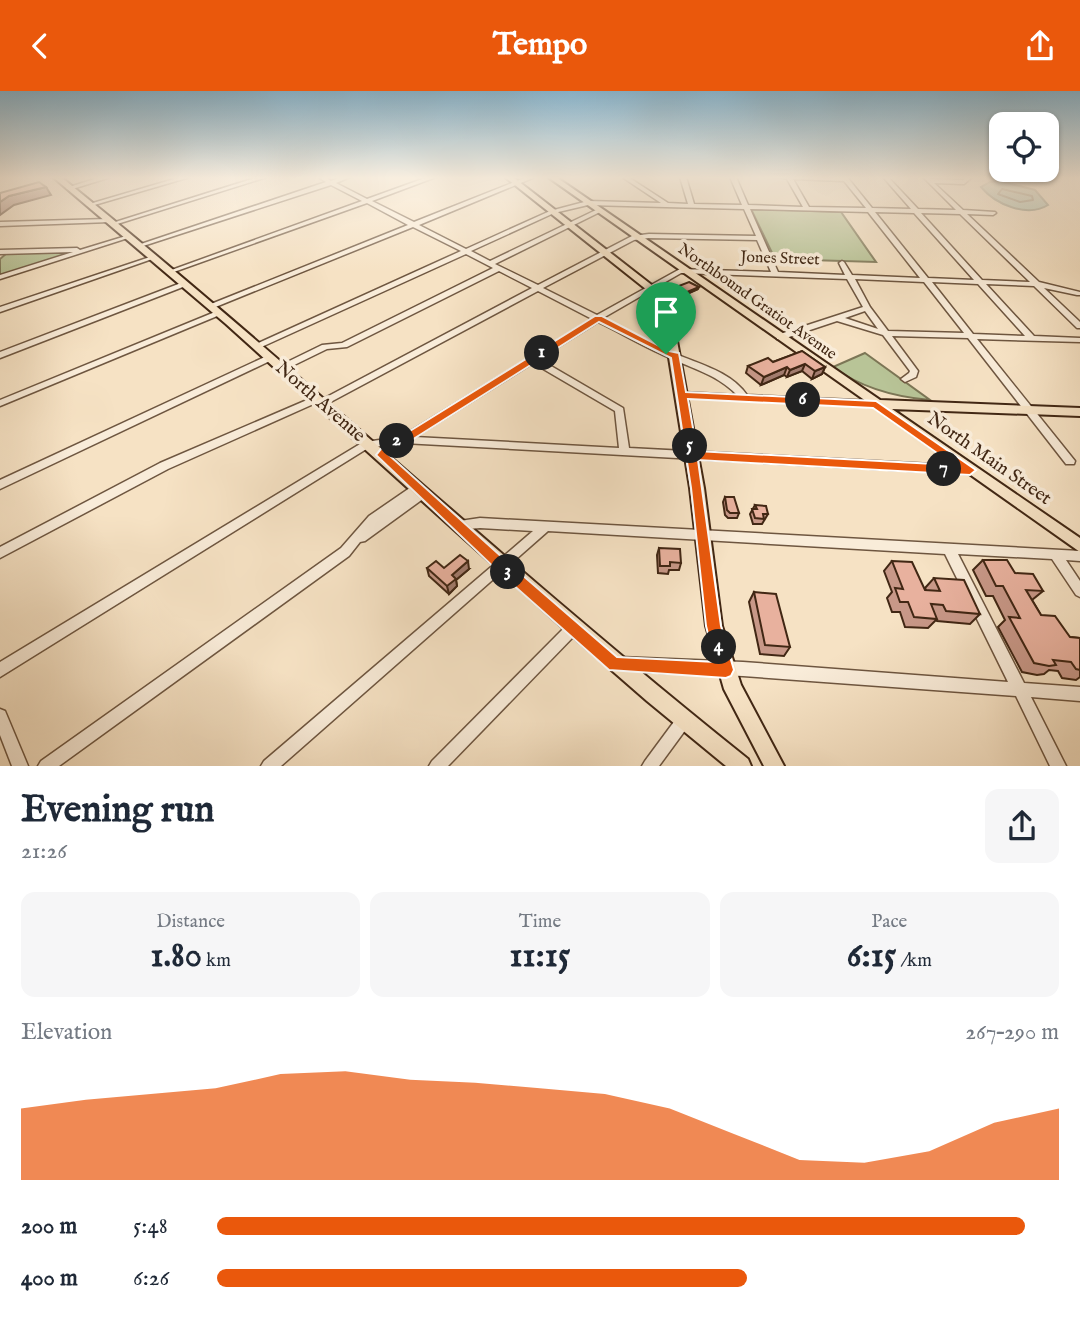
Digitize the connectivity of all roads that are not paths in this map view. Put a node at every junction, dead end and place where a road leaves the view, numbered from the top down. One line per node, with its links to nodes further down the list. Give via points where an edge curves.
1 (93, 208): 20 (main road, North Avenue)
2 (156, 208): 20 (street)
3 (253, 208): 27 (street)
4 (348, 208): 37 (street)
5 (383, 208): 22 (street)
6 (456, 208): 22 (street)
7 (548, 208): 17 (main road)
8 (566, 208): 17 (street)
9 (595, 208): 15 (main road, Northbound Gratiot Avenue)
10 (747, 208): 26 (street)
11 (822, 208): 14 (street)
12 (913, 208): 16 (street)
13 (957, 208): 18 (street)
14 (869, 210): 16 (street); 41 (street)
15 (598, 211): 23 (street); 25 (main road, Northbound Gratiot Avenue)
16 (915, 211): 18 (street); 42 (street)
17 (552, 212): 23 (main road); 29 (street)
18 (961, 212): 19 (street); 43 (street)
19 (993, 213)
20 (110, 222): 21 (street); 24 (main road, North Avenue)
21 (0, 224)
22 (415, 225): 29 (street); 50 (street)
23 (569, 225): 31 (main road); 33 (street)
24 (128, 237): 27 (main road, North Avenue); 28 (street)
25 (636, 237): 26 (street); 31 (street); 36 (main road, Northbound Gratiot Avenue)
26 (760, 238): 38 (street)
27 (138, 246): 32 (main road, North Avenue)
28 (88, 250): 30 (street); 39 (street)
29 (468, 252): 33 (street); 59 (street)
30 (2, 253)
31 (604, 253): 45 (street); 46 (main road)
32 (152, 258): 37 (main road, North Avenue); 49 (street)
33 (491, 263): 35 (street)
34 (842, 263): 40 (street)
35 (499, 268): 45 (street); 64 (street, via 344,345)
36 (685, 271): 38 (street, Jones Street); 46 (street, Jones Street); 55 (main road, Northbound Gratiot Avenue)
37 (169, 272): 44 (main road, North Avenue)
38 (776, 275): 40 (street, Jones Street)
39 (0, 278)
40 (850, 278): 41 (street, Jones Street); 48 (street)
41 (926, 281): 42 (street, Jones Street); 56 (street)
42 (980, 282): 43 (street, Jones Street); 57 (street)
43 (1037, 284): 47 (street, Jones Street); 53 (street)
44 (184, 285): 50 (main road, North Avenue); 60 (street)
45 (538, 287): 51 (street); 68 (street)
46 (650, 288): 51 (street, Jones Street); 61 (main road, via 668,313)
47 (1077, 293)
48 (867, 308): 52 (street); 54 (street)
49 (0, 310)
50 (214, 310): 59 (main road, North Avenue); 69 (street)
51 (598, 318): 61 (street); 63 (street, Jones Street)
52 (837, 318): 54 (street); 55 (street)
53 (1080, 326)
54 (884, 333): 56 (street); 65 (street, via 914,371)
55 (780, 337): 70 (main road, Northbound Gratiot Avenue)
56 (970, 337): 57 (street); 71 (street)
57 (1032, 339): 58 (street)
58 (1080, 340)
59 (257, 347): 62 (main road, North Avenue)
60 (0, 355)
61 (676, 356): 66 (main road); 67 (street, via 738,387)
62 (269, 358): 64 (main road, North Avenue); 80 (street)
63 (533, 359): 73 (street, Jones Street); 75 (street, via 620,410)
64 (282, 368): 68 (main road, North Avenue)
65 (905, 379)
66 (682, 395): 67 (street); 77 (main road)
67 (744, 397): 70 (street)
68 (319, 401): 74 (main road, North Avenue); 87 (street, via 170,463)
69 (0, 403)
70 (876, 404): 71 (main road); 79 (main road, North Main Street)
71 (1028, 409): 72 (main road); 78 (street)
72 (1080, 412)
73 (398, 441): 74 (street); 75 (street); 76 (street)
74 (369, 444): 76 (main road, North Avenue); 94 (street)
75 (624, 452): 77 (street)
76 (382, 455): 81 (main road, North Avenue)
77 (691, 456): 79 (street); 84 (main road)
78 (1070, 461)
79 (970, 470): 85 (main road, North Main Street)
80 (0, 485)
81 (420, 490): 82 (main road, North Avenue); 101 (street, via 284,597)
82 (457, 525): 83 (street); 90 (main road, North Avenue)
83 (545, 527): 84 (street); 90 (street)
84 (701, 537): 86 (street); 95 (main road, via 714,626)
85 (1080, 545)
86 (949, 549): 88 (street); 96 (street)
87 (0, 553)
88 (1056, 555): 89 (street); 91 (street)
89 (1080, 556)
90 (501, 565): 92 (main road, North Avenue); 102 (street)
91 (1080, 590)
92 (572, 629): 93 (main road, North Avenue); 103 (street)
93 (614, 665): 95 (street); 99 (main road, North Avenue)
94 (0, 670)
95 (726, 670): 96 (street); 106 (main road)
96 (1020, 689): 97 (street); 107 (street)
97 (1080, 694)
98 (0, 716): 100 (street)
99 (684, 720): 104 (street); 105 (main road, North Avenue)
100 (19, 766)
101 (46, 766)
102 (269, 766)
103 (437, 766)
104 (650, 766)
105 (741, 766)
106 (774, 766)
107 (1058, 766)

